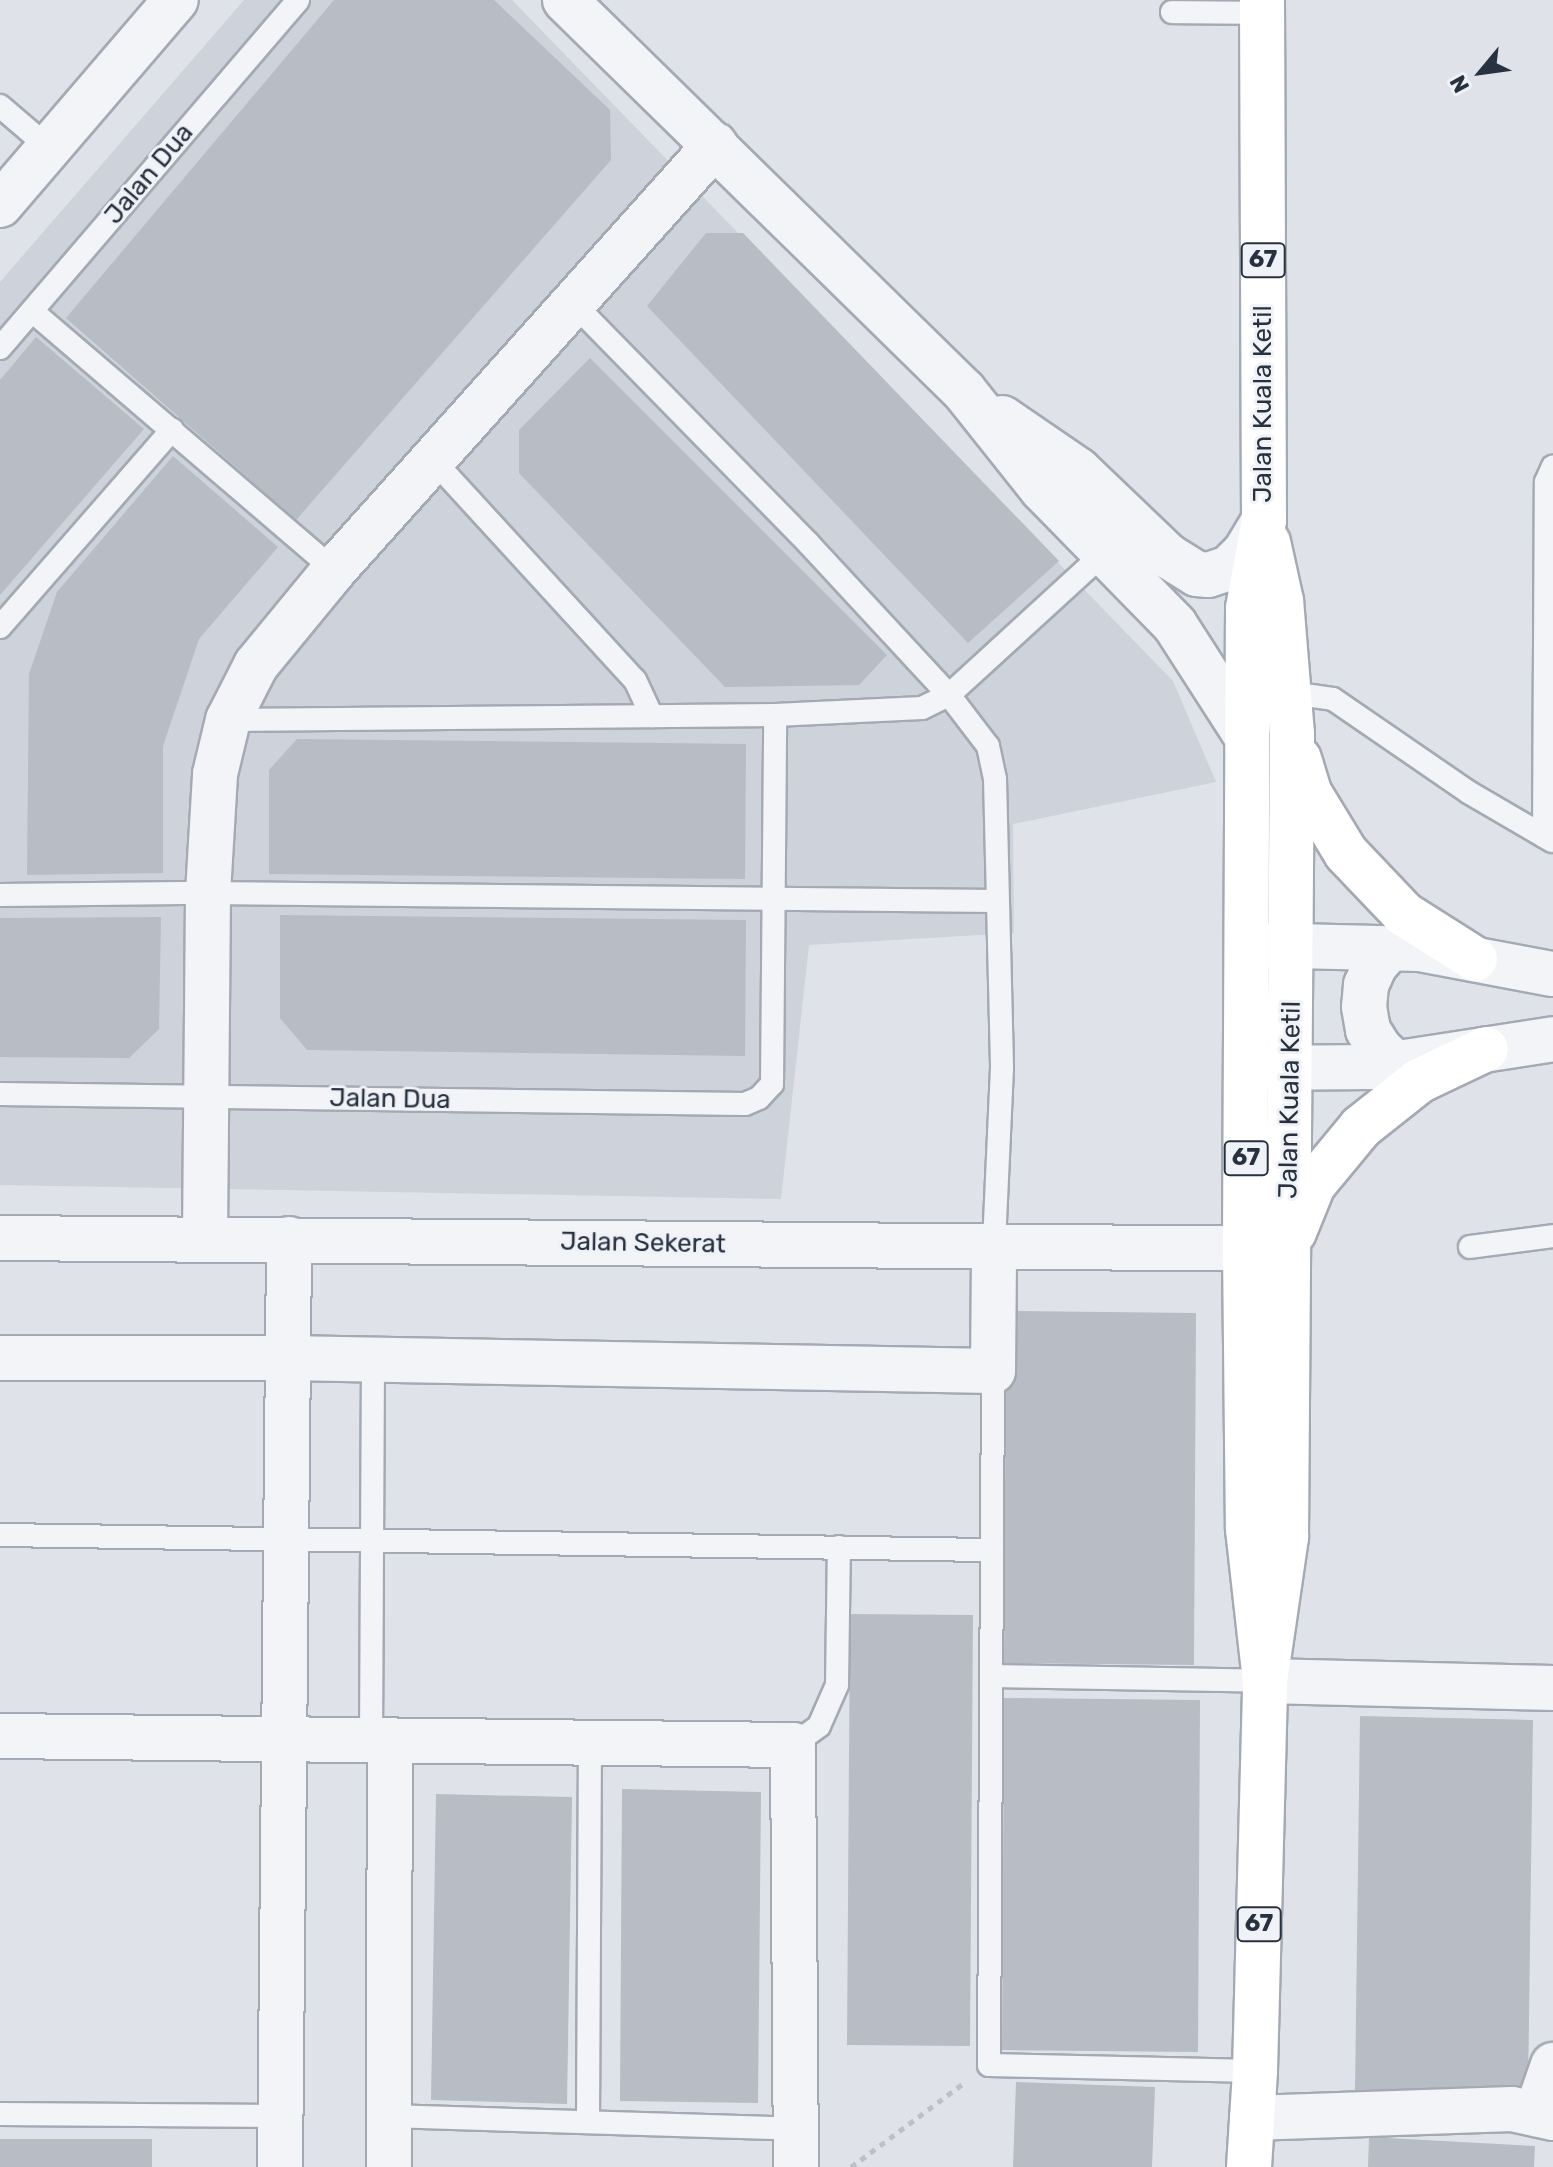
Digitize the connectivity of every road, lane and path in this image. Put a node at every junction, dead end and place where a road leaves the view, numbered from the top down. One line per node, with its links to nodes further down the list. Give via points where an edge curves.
1 (176, 0): 8 (street)
2 (298, 0): 11 (lane, Jalan Dua)
3 (565, 0): 7 (street)
4 (1262, 6): 5 (lane); 17 (main road, Jalan Kuala Ketil / 67)
5 (1172, 12)
6 (0, 106): 8 (lane)
7 (715, 145): 10 (street); 13 (street)
8 (49, 148): 9 (street)
9 (0, 205)
10 (574, 304): 15 (street); 21 (lane)
11 (32, 311): 12 (lane, Jalan Dua); 14 (lane)
12 (0, 348)
13 (964, 391): 17 (street, via 1078,470 1168,556 1197,574 1229,568); 18 (street, via 1042,489)
14 (172, 430): 19 (lane); 20 (lane)
15 (434, 461): 19 (street); 24 (lane, via 635,680)
16 (1553, 466): 27 (lane, via 1546,482)
17 (1264, 520): 22 (main road, Jalan Kuala Ketil / 67, via 1281,601); 26 (main road, Jalan Kuala Ketil / 67, via 1248,608)
18 (1105, 552): 21 (lane); 26 (street, via 1175,625)
19 (334, 570): 25 (street, via 256,665)
20 (0, 627)
21 (949, 695): 23 (lane, via 900,711); 31 (lane, via 988,746 995,779)
22 (1291, 714): 27 (lane, via 1333,699 1470,793); 33 (main road, Jalan Kuala Ketil / 67); 35 (main road, via 1310,794 1346,853 1404,914)
23 (775, 715): 24 (lane); 30 (lane)
24 (652, 716): 25 (lane)
25 (228, 720): 28 (street, via 215,774)
26 (1245, 734): 32 (main road, Jalan Kuala Ketil / 67)
27 (1548, 839)
28 (208, 893): 29 (lane); 30 (lane); 43 (street)
29 (0, 895)
30 (772, 899): 31 (lane); 43 (lane, Jalan Dua, via 772,1084 745,1104)
31 (996, 901): 48 (lane, via 1002,1068)
32 (1248, 945): 33 (street); 40 (main road, Jalan Kuala Ketil / 67)
33 (1292, 947): 34 (street); 41 (main road, Jalan Kuala Ketil / 67)
34 (1390, 948): 35 (street); 39 (street, via 1366,985 1364,1007 1368,1030)
35 (1475, 959): 36 (street)
36 (1553, 974)
37 (1553, 1039): 38 (street)
38 (1486, 1049): 39 (street); 50 (main road, via 1419,1081 1361,1127)
39 (1396, 1064): 41 (street)
40 (1248, 1068): 41 (street); 50 (main road, Jalan Kuala Ketil / 67)
41 (1291, 1068): 50 (main road, Jalan Kuala Ketil / 67)
42 (0, 1094): 43 (lane, Jalan Dua)
43 (206, 1097): 46 (street)
44 (1553, 1236): 49 (lane)
45 (0, 1238): 46 (street, Jalan Sekerat)
46 (205, 1239): 47 (street, Jalan Sekerat)
47 (289, 1239): 48 (street, Jalan Sekerat); 52 (street)
48 (994, 1247): 50 (street, Jalan Sekerat); 54 (street)
49 (1470, 1247)
50 (1266, 1249): 61 (main road, Jalan Kuala Ketil / 67, via 1248,1529)
51 (0, 1358): 52 (street)
52 (287, 1358): 53 (street); 56 (street)
53 (373, 1360): 54 (street); 57 (lane)
54 (993, 1371): 59 (lane)
55 (0, 1535): 56 (lane)
56 (286, 1539): 57 (lane); 64 (street)
57 (372, 1541): 58 (lane); 65 (lane)
58 (839, 1547): 59 (lane); 67 (lane, via 837,1685 819,1726)
59 (992, 1550): 60 (lane)
60 (991, 1676): 61 (lane); 68 (lane)
61 (1265, 1681): 62 (street); 70 (main road, Jalan Kuala Ketil / 67)
62 (1553, 1688)
63 (0, 1736): 64 (street)
64 (284, 1740): 65 (street); 72 (street)
65 (380, 1740): 66 (street); 73 (street)
66 (590, 1743): 67 (street); 76 (lane)
67 (793, 1745): 77 (street)
68 (989, 2065): 70 (lane); 80 (path)
69 (1553, 2065): 74 (street)
70 (1255, 2071): 75 (main road, Jalan Kuala Ketil / 67)
71 (0, 2114): 72 (lane)
72 (281, 2116): 78 (street)
73 (389, 2116): 76 (lane); 79 (street)
74 (1544, 2116): 75 (street, via 1512,2109)
75 (1252, 2118): 81 (main road, Jalan Kuala Ketil / 67)
76 (588, 2122): 77 (lane)
77 (796, 2148)
78 (280, 2167)
79 (389, 2167)
80 (851, 2167)
81 (1249, 2167)

